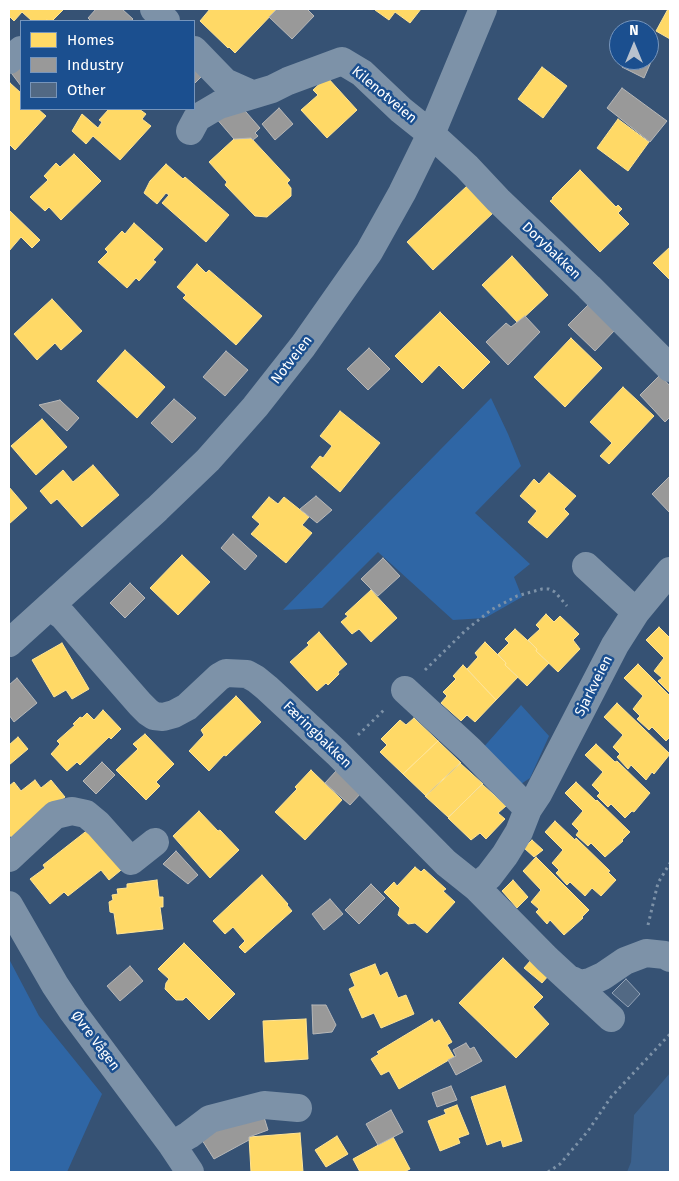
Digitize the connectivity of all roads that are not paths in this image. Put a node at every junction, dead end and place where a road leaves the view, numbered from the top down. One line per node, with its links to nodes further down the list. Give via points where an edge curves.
1 (154, 9): 3 (street)
2 (483, 9): 9 (street, Notveien)
3 (165, 20)
4 (20, 51): 6 (street)
5 (195, 51): 7 (street, via 225,82)
6 (9, 60)
7 (252, 94): 8 (street, Kilenotveien, via 219,105 197,118); 9 (street, Kilenotveien, via 342,60 362,73)
8 (190, 131)
9 (431, 134): 10 (street, Dorybakken); 13 (street, Notveien, via 369,252 273,385 174,494)
10 (670, 368)
11 (586, 566): 14 (street)
12 (670, 571): 14 (street, Sjarkveien)
13 (50, 607): 15 (street, Notveien); 20 (street, Færingbakken, via 63,616 154,716 174,714 195,701 219,676 247,674 267,688 337,753 446,863)
14 (636, 612): 17 (street, Sjarkveien, via 615,645)
15 (9, 643)
16 (405, 690): 17 (street)
17 (528, 809): 20 (street, Sjarkveien, via 505,855 490,876)
18 (155, 842): 19 (street, via 131,861 98,824 86,814 72,810 55,815)
19 (9, 858)
20 (476, 887): 23 (street, Færingbakken)
21 (9, 905): 26 (street, Øvre Vågen, via 73,1012)
22 (658, 955): 23 (street, via 625,961 590,982 580,984)
23 (572, 980): 24 (street, Færingbakken)
24 (611, 1018)
25 (298, 1108): 26 (street, via 264,1106 210,1119)
26 (172, 1144): 27 (street, Øvre Vågen)
27 (190, 1172)

